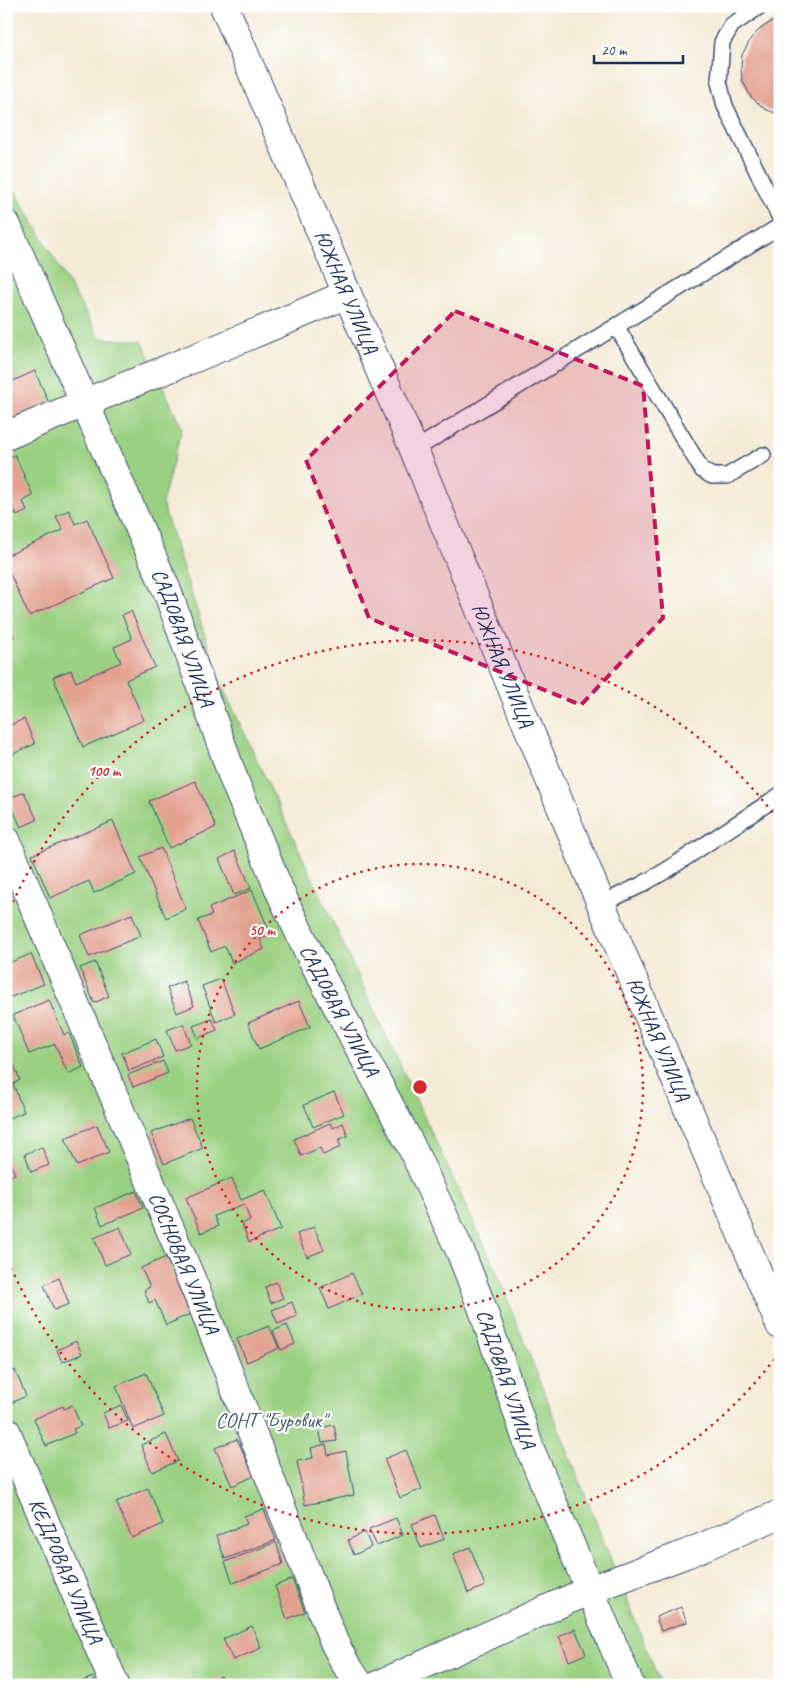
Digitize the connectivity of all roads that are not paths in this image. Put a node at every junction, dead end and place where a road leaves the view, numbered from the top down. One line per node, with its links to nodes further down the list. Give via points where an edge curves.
1 (224, 6): 6 (street, ЮЖНАЯ УЛИЦА)
2 (760, 6): 3 (lane, via 732,25 722,42 719,82 725,106)
3 (780, 218)
4 (6, 224): 8 (street, САДОВАЯ УЛИЦА)
5 (780, 226): 7 (lane)
6 (347, 294): 8 (street); 10 (street, ЮЖНАЯ УЛИЦА)
7 (616, 326): 10 (lane); 11 (lane, via 702,470 712,476 727,476)
8 (84, 402): 9 (street); 18 (street, САДОВАЯ УЛИЦА, via 168,594 234,780 281,894 410,1144 462,1253 530,1449)
9 (6, 436)
10 (414, 450): 14 (street, ЮЖНАЯ УЛИЦА)
11 (762, 455)
12 (780, 795): 14 (lane, via 667,870)
13 (6, 840): 20 (street, СОСНОВАЯ УЛИЦА, via 203,1307 334,1642)
14 (601, 904): 15 (street, ЮЖНАЯ УЛИЦА)
15 (780, 1326)
16 (6, 1431): 19 (street, КЕДРОВАЯ УЛИЦА)
17 (780, 1514): 18 (street)
18 (590, 1590): 21 (street); 22 (street, САДОВАЯ УЛИЦА)
19 (115, 1685)
20 (360, 1685)
21 (378, 1685)
22 (630, 1685)

